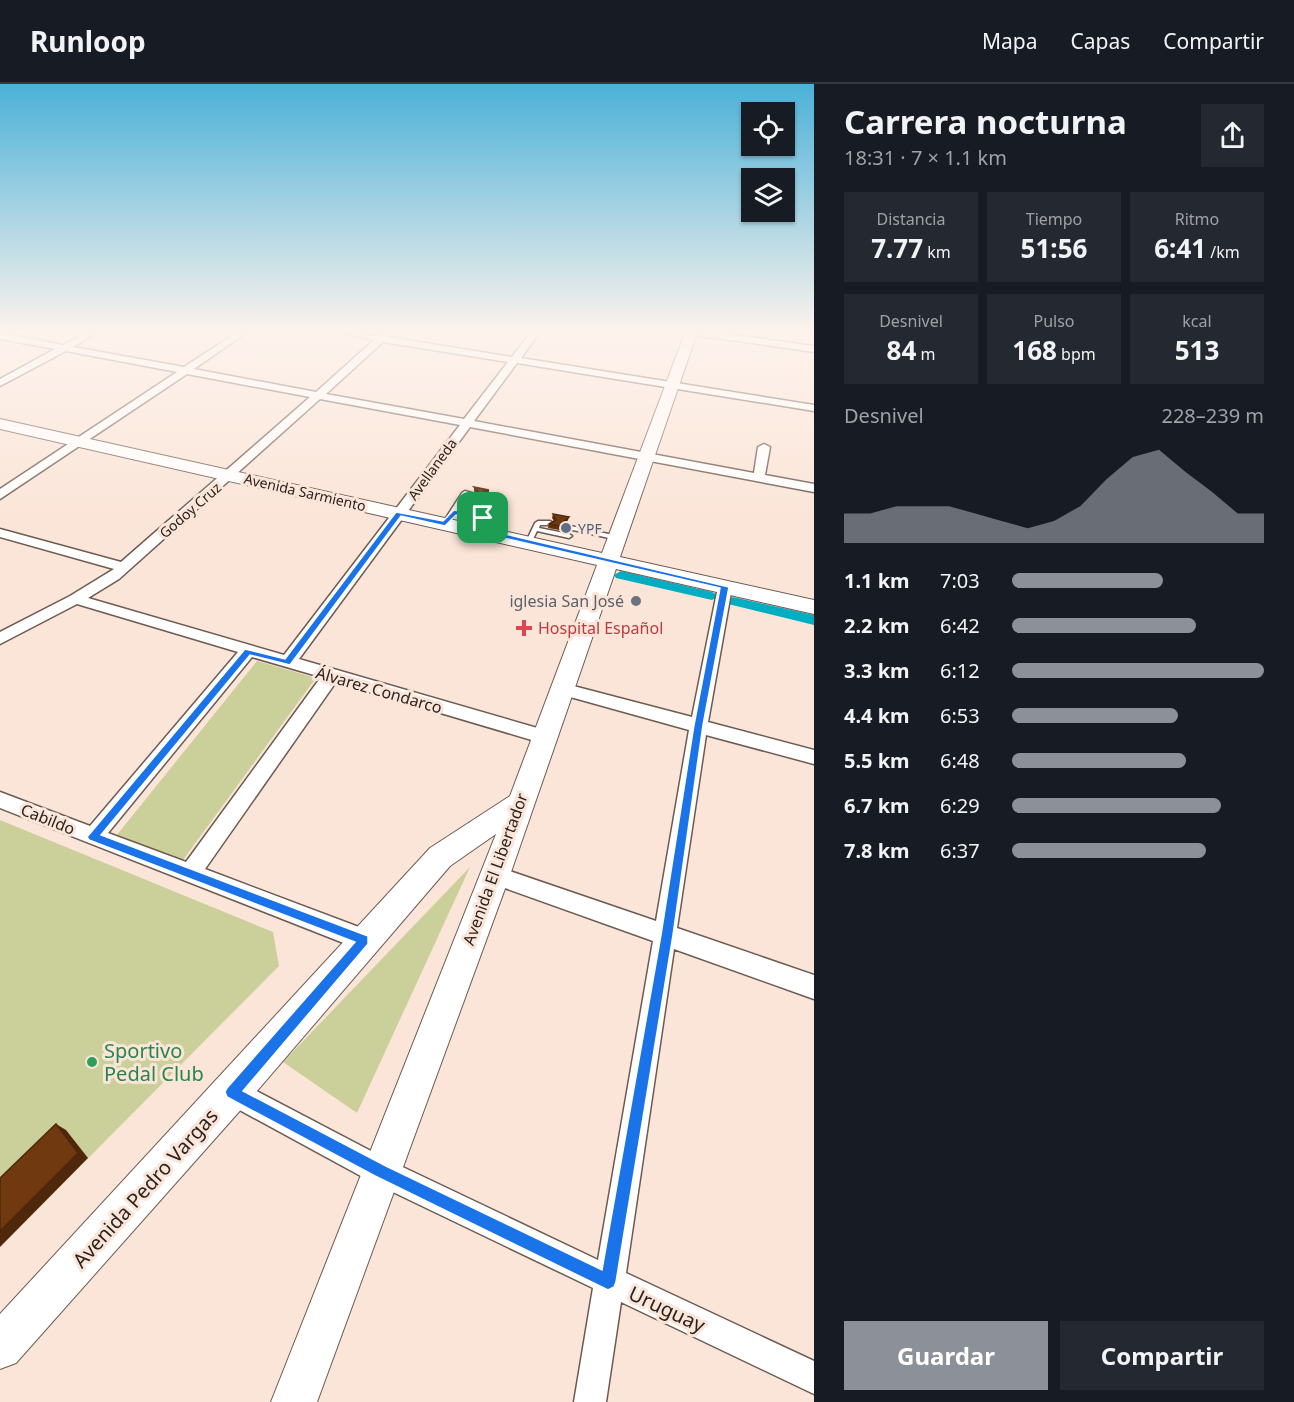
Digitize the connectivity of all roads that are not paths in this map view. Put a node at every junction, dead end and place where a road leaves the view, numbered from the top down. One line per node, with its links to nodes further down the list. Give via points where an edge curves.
1 (150, 395): 10 (street)
2 (309, 395): 6 (street)
3 (487, 395): 8 (street, Avellaneda)
4 (669, 395): 12 (main road, Avenida El Libertador)
5 (731, 395): 7 (street)
6 (317, 396): 8 (street); 13 (street, Godoy Cruz)
7 (814, 408)
8 (465, 423): 12 (street); 19 (street, Avellaneda)
9 (0, 424): 10 (main road, Avenida Sarmiento)
10 (79, 442): 13 (main road, Avenida Sarmiento); 17 (street)
11 (764, 447): 14 (street)
12 (647, 457): 14 (street); 26 (main road, Avenida El Libertador)
13 (230, 476): 19 (main road, Avenida Sarmiento); 29 (street, Godoy Cruz)
14 (759, 478): 15 (street)
15 (814, 488)
16 (472, 494): 20 (lane, via 465,493 462,505)
17 (0, 495)
18 (487, 497): 21 (lane, via 493,498 484,509)
19 (399, 513): 20 (main road, Avenida Sarmiento); 35 (street, Avellaneda)
20 (449, 518): 21 (lane); 24 (main road, Avenida Sarmiento)
21 (483, 518): 24 (lane, via 498,522)
22 (550, 524): 25 (lane, via 540,522)
23 (0, 533): 29 (street)
24 (501, 536): 25 (main road, Avenida Sarmiento)
25 (532, 536): 27 (main road, Avenida Sarmiento)
26 (618, 538): 27 (lane, via 569,527); 28 (main road, Avenida El Libertador)
27 (566, 543): 28 (main road, Avenida Sarmiento)
28 (610, 560): 30 (main road, Avenida Sarmiento); 37 (main road, Avenida El Libertador)
29 (124, 567): 31 (street, Godoy Cruz)
30 (725, 587): 32 (main road, Avenida Sarmiento); 38 (street)
31 (75, 600): 33 (street, Godoy Cruz); 34 (street, Álvarez Condarco)
32 (814, 606)
33 (0, 639)
34 (248, 651): 35 (street, Álvarez Condarco); 43 (street)
35 (287, 663): 36 (street, Álvarez Condarco)
36 (331, 676): 39 (street, Álvarez Condarco); 44 (street)
37 (562, 689): 38 (street); 39 (main road, Avenida El Libertador)
38 (699, 725): 40 (street); 46 (street)
39 (545, 737): 42 (main road, Avenida El Libertador)
40 (814, 757)
41 (0, 800): 43 (street, Cabildo)
42 (519, 804): 45 (main road, Avenida El Libertador); 47 (main road, Avenida Pedro Vargas, via 440,857)
43 (93, 837): 44 (street, Cabildo)
44 (190, 874): 47 (street, Cabildo)
45 (495, 875): 46 (street); 50 (main road, Avenida El Libertador)
46 (667, 935): 48 (street); 51 (street)
47 (364, 940): 49 (main road, Avenida Pedro Vargas)
48 (814, 987)
49 (232, 1092): 50 (street, Uruguay); 52 (main road, Avenida Pedro Vargas)
50 (380, 1171): 51 (street, Uruguay); 54 (main road, Avenida El Libertador)
51 (608, 1282): 53 (street, Uruguay); 55 (street)
52 (0, 1347)
53 (814, 1378)
54 (294, 1402)
55 (590, 1402)

